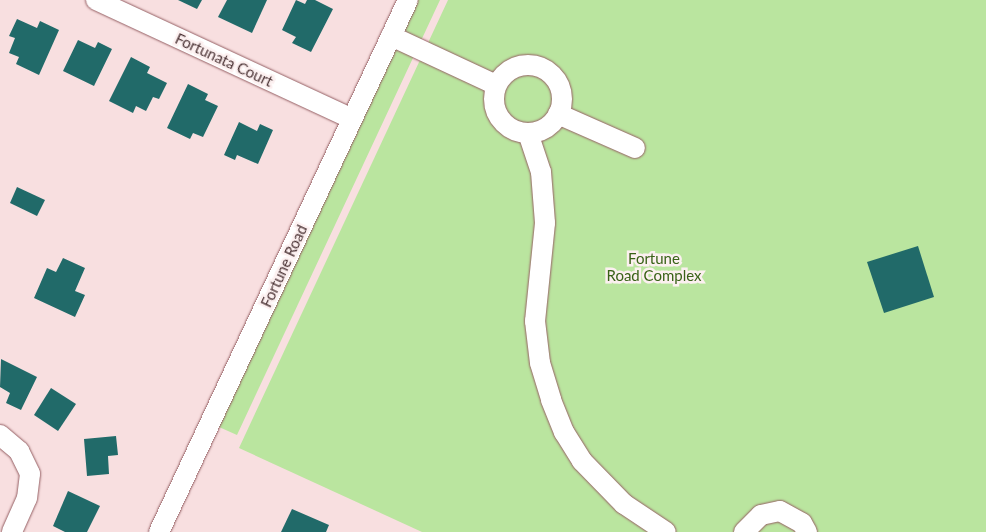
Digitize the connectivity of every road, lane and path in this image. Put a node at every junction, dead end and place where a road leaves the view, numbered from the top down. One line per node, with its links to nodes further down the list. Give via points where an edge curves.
1 (96, 0): 6 (street, Fortunata Court)
2 (408, 0): 3 (street, Fortune Road)
3 (391, 36): 4 (street); 6 (street, Fortune Road)
4 (496, 85): 5 (street, via 506,72 516,66 540,66 559,84 562,95); 7 (street, via 493,101 502,123 516,132)
5 (558, 114): 7 (street, via 550,125); 8 (street)
6 (352, 119): 10 (street, Fortune Road)
7 (528, 134): 12 (street, via 541,172 545,223 535,320 540,363 551,400 564,432 582,461 624,504)
8 (635, 148)
9 (0, 435): 11 (street, via 20,451 30,474 28,498)
10 (162, 531)
11 (12, 532)
12 (666, 532)
13 (744, 532): 14 (street, via 761,515 780,511 802,522)
14 (806, 532)

